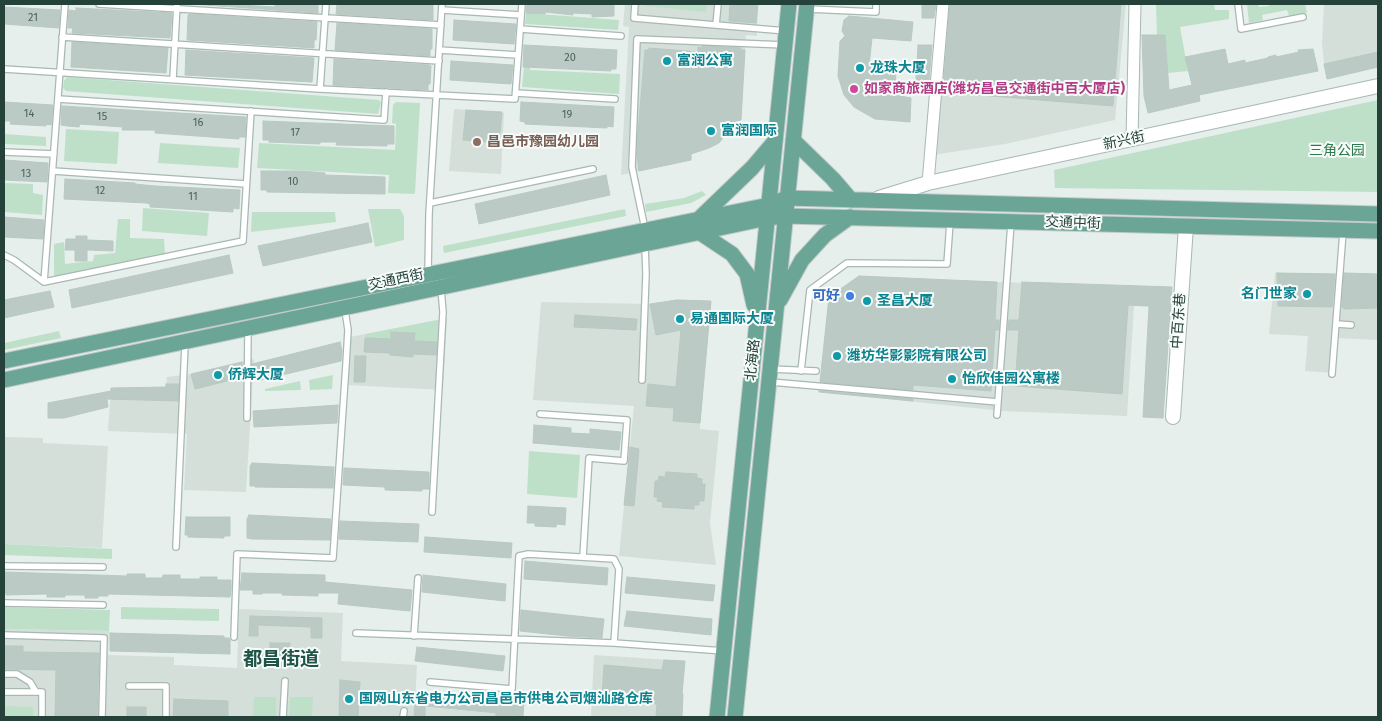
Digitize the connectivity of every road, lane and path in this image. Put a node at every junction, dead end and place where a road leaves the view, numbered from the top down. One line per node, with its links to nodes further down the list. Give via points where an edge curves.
1 (65, 4): 22 (lane)
2 (99, 4): 12 (lane)
3 (326, 4): 17 (lane)
4 (522, 4): 15 (lane)
5 (635, 4): 19 (lane, via 634,18)
6 (718, 4): 19 (lane)
7 (789, 4): 23 (main road, 北海路)
8 (876, 4): 13 (lane, via 876,12)
9 (943, 4): 47 (street)
10 (1135, 4): 40 (street)
11 (1238, 4): 16 (lane, via 1241,29)
12 (177, 6): 17 (lane); 24 (lane)
13 (806, 6): 42 (main road, 北海路)
14 (442, 7): 15 (lane); 18 (lane)
15 (521, 15): 20 (lane)
16 (1303, 17)
17 (325, 18): 18 (lane); 26 (lane)
18 (441, 25): 25 (lane)
19 (716, 25): 23 (lane)
20 (520, 29): 21 (lane); 27 (lane)
21 (621, 36)
22 (62, 37): 24 (lane); 30 (lane)
23 (786, 38): 41 (main road, 北海路); 63 (lane, via 637,39 632,167)
24 (175, 44): 26 (lane); 31 (lane)
25 (439, 50): 27 (lane); 28 (lane)
26 (322, 53): 28 (lane); 33 (lane)
27 (518, 55): 35 (lane)
28 (439, 61): 36 (lane)
29 (4, 69): 30 (lane)
30 (60, 72): 31 (lane); 37 (lane)
31 (173, 79): 33 (lane)
32 (1378, 86): 40 (street, 新兴街)
33 (320, 89): 34 (lane)
34 (386, 92): 36 (lane); 39 (lane, via 384,120)
35 (516, 93): 36 (lane, via 515,98); 38 (lane)
36 (437, 95): 52 (lane)
37 (58, 99): 39 (lane); 44 (lane)
38 (615, 99)
39 (251, 111): 48 (lane)
40 (1132, 139): 47 (street, 新兴街)
41 (775, 140): 53 (main road, 北海路); 59 (main road)
42 (793, 140): 49 (main road, 北海路); 50 (main road)
43 (4, 152): 44 (lane)
44 (54, 154): 46 (lane)
45 (593, 169): 52 (lane)
46 (52, 171): 48 (lane); 66 (lane)
47 (928, 183): 51 (street, 新兴街)
48 (246, 184): 66 (lane, via 243,241)
49 (787, 198): 50 (main road, 交通中街); 53 (main road, 交通西街); 55 (main road, 北海路)
50 (851, 200): 51 (main road, 交通中街)
51 (872, 201): 54 (main road, 交通中街)
52 (430, 203): 65 (lane)
53 (768, 211): 55 (main road, 交通中街); 59 (main road, 交通西街); 70 (main road, 北海路)
54 (1378, 214)
55 (785, 216): 56 (main road, 交通中街); 68 (main road, 北海路)
56 (850, 217): 57 (main road, 交通中街); 68 (main road, via 802,260)
57 (950, 219): 58 (main road, 交通中街); 76 (lane, via 947,264 847,263 810,290)
58 (1011, 221): 60 (main road, 交通中街); 82 (lane)
59 (700, 225): 63 (main road, 交通西街); 70 (main road, via 732,254 747,274)
60 (1186, 226): 61 (main road, 交通中街); 85 (street, 中百东巷)
61 (1343, 230): 62 (main road, 交通中街); 71 (lane)
62 (1378, 231)
63 (645, 236): 65 (main road, 交通西街); 67 (main road, 交通西街); 81 (lane)
64 (4, 255): 66 (lane)
65 (428, 274): 75 (main road, 交通西街)
66 (44, 282)
67 (441, 287): 69 (main road, 交通西街); 87 (lane, via 443,312)
68 (776, 305): 79 (main road, 北海路)
69 (345, 308): 73 (main road, 交通西街); 98 (lane, via 348,330 333,558 237,554)
70 (757, 318): 101 (main road, 北海路)
71 (1337, 324): 72 (lane); 78 (lane)
72 (1351, 325)
73 (248, 328): 74 (main road, 交通西街); 86 (lane)
74 (186, 341): 80 (main road, 交通西街); 88 (lane)
75 (4, 361)
76 (802, 370): 77 (lane); 79 (lane)
77 (816, 371)
78 (1332, 374)
79 (770, 375): 82 (lane); 113 (main road, 北海路)
80 (4, 380)
81 (642, 380)
82 (998, 402): 84 (lane)
83 (540, 414): 89 (lane, via 627,420 624,460 589,458)
84 (997, 415)
85 (1173, 417)
86 (247, 418)
87 (432, 512)
88 (176, 547)
89 (583, 557): 99 (lane, via 519,556); 100 (lane, via 614,559 619,569)
90 (4, 566): 91 (lane)
91 (103, 567)
92 (418, 578): 97 (lane)
93 (4, 603): 94 (lane)
94 (103, 605)
95 (356, 633): 97 (lane)
96 (4, 635): 109 (lane, via 104,638)
97 (414, 636): 99 (lane)
98 (234, 637)
99 (515, 640): 100 (lane); 104 (lane, via 512,689)
100 (614, 643): 101 (lane)
101 (724, 651): 112 (main road, 北海路)
102 (4, 674): 107 (lane, via 17,674 30,682)
103 (284, 681): 111 (lane)
104 (430, 682)
105 (129, 686): 110 (lane, via 166,686)
106 (4, 692): 107 (lane)
107 (36, 692): 108 (lane, via 42,692)
108 (42, 717)
109 (102, 717)
110 (166, 717)
111 (283, 717)
112 (718, 717)
113 (736, 717)

